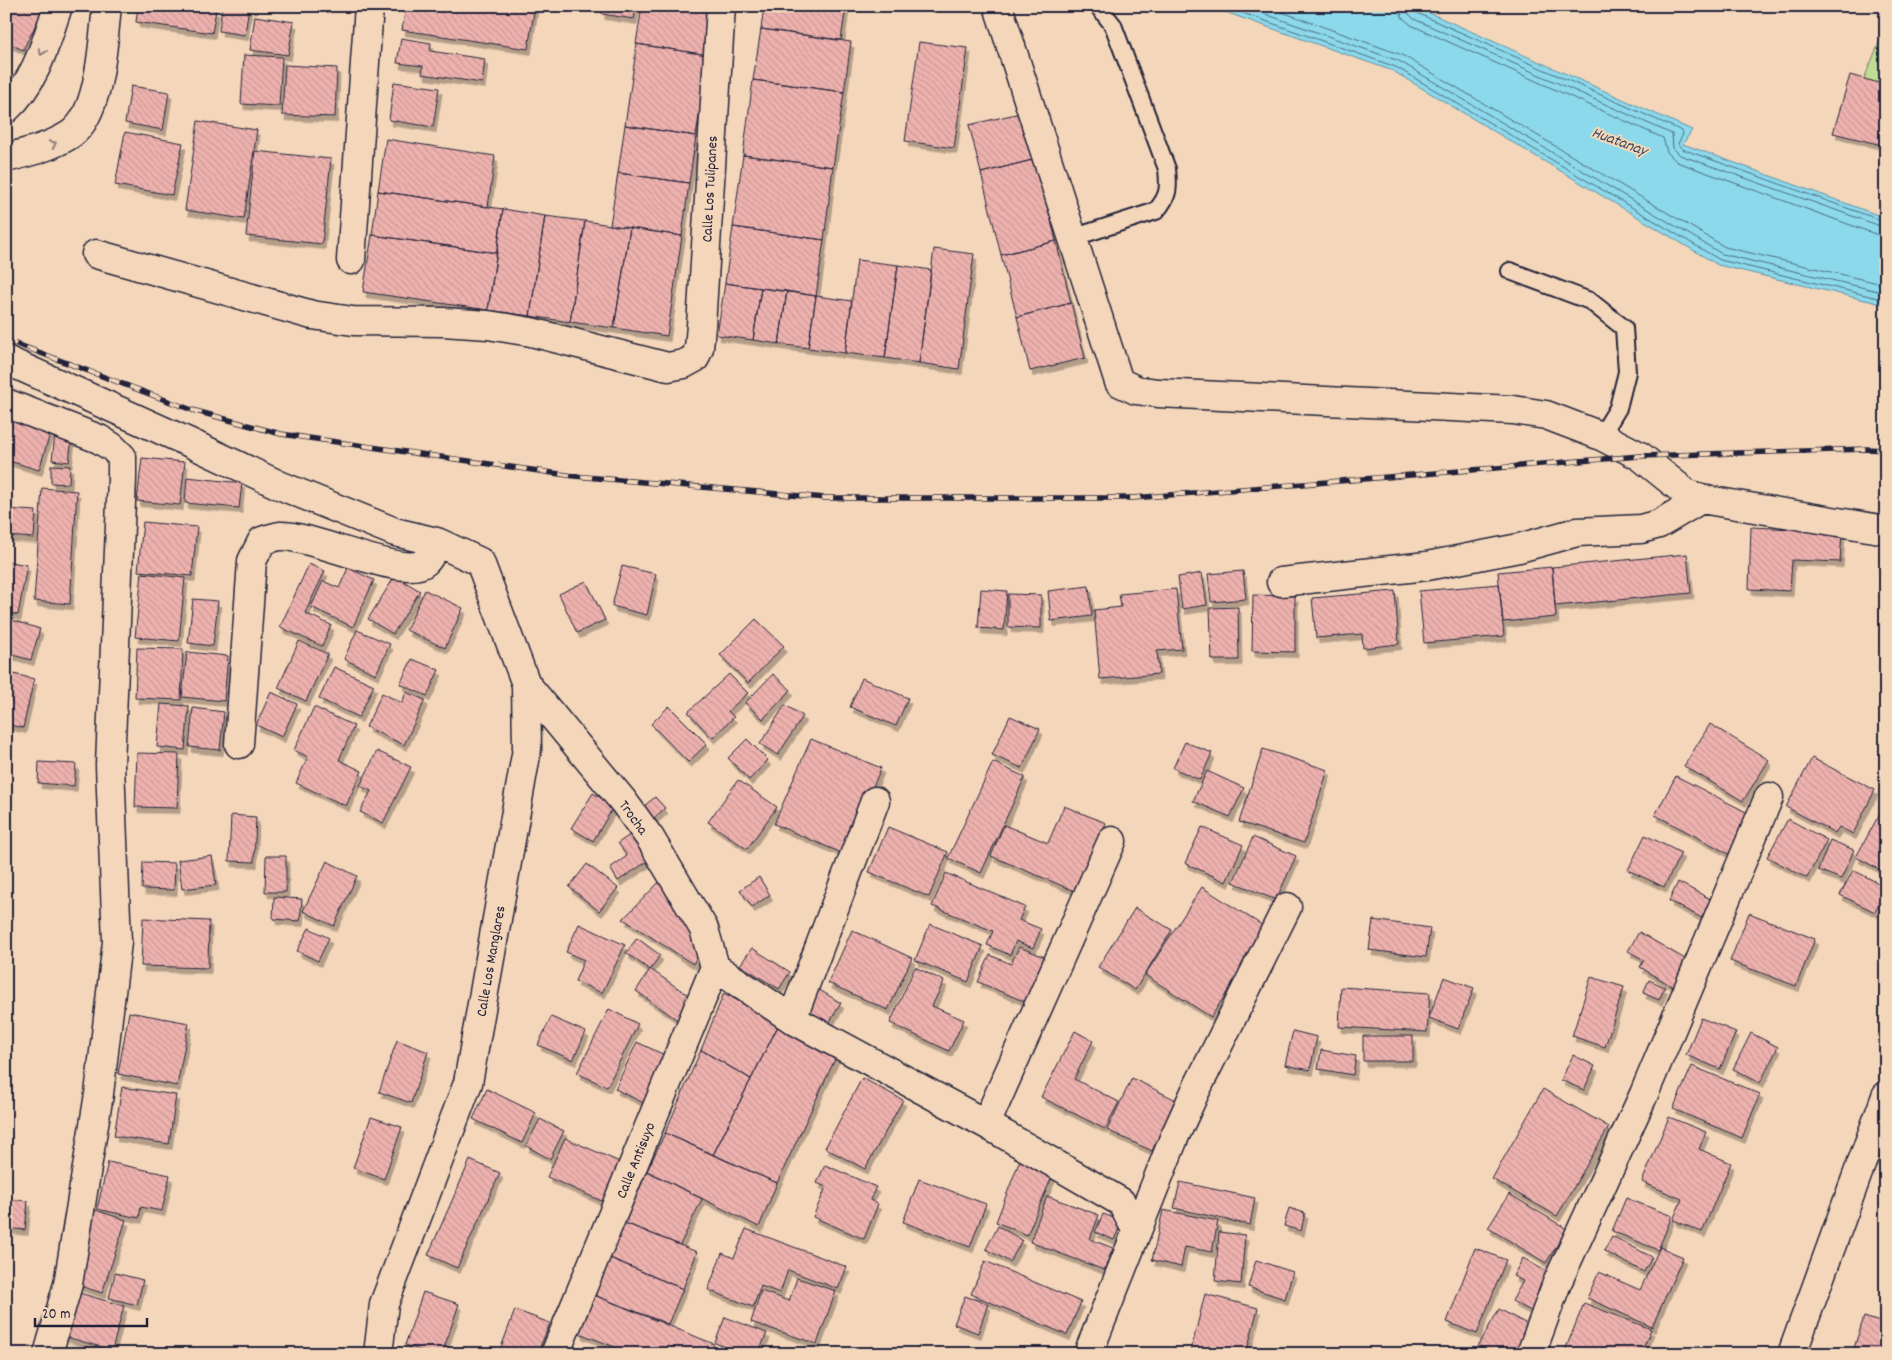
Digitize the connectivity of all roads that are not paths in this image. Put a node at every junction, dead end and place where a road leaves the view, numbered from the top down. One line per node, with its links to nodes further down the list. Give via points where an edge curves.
1 (58, 6): 7 (street, one-way to 7, via 37,67)
2 (107, 6): 8 (street, one-way to 2, via 48,147 73,133 83,119 94,97 99,74)
3 (369, 6): 11 (street)
4 (720, 6): 10 (street, Calle Los Tulipanes, via 699,348 695,358 684,364 668,368 531,332 488,325 353,321 312,315)
5 (998, 6): 9 (street)
6 (1098, 6): 9 (lane, via 1113,25 1167,169 1168,186 1166,200 1156,211)
7 (6, 109)
8 (6, 158)
9 (1072, 238): 15 (street, via 1119,382 1136,390 1513,410 1546,415)
10 (96, 254)
11 (351, 260)
12 (1510, 272): 15 (lane, via 1590,301 1624,328 1627,372 1618,408)
13 (6, 360): 18 (street, via 279,485 395,532)
14 (6, 403): 31 (street, via 98,439 122,457 110,765 117,942 99,1094 69,1274)
15 (1601, 436): 16 (street, via 1640,456 1686,493)
16 (1701, 499): 17 (street); 19 (street, via 1659,524 1641,529 1577,532 1520,548 1427,566)
17 (1886, 530)
18 (437, 542): 20 (street, Calle Los Manglares, via 480,562); 21 (street, via 425,562 414,567 281,536 262,541 252,561)
19 (1281, 582)
20 (526, 684): 26 (street, Trocha, via 650,838 704,929); 32 (street, Calle Los Manglares, via 527,748 468,1083 384,1304)
21 (239, 744)
22 (1769, 798): 35 (street, via 1644,1094 1557,1283)
23 (875, 801): 27 (street)
24 (1112, 841): 29 (street)
25 (1287, 907): 30 (street, via 1194,1092)
26 (715, 967): 27 (street); 33 (street, Calle Antisuyo)
27 (792, 1019): 29 (street)
28 (1886, 1096): 36 (street)
29 (986, 1124): 30 (street, via 1121,1202)
30 (1137, 1231): 34 (street)
31 (48, 1354)
32 (378, 1354)
33 (555, 1354)
34 (1088, 1354)
35 (1531, 1354)
36 (1792, 1354)

